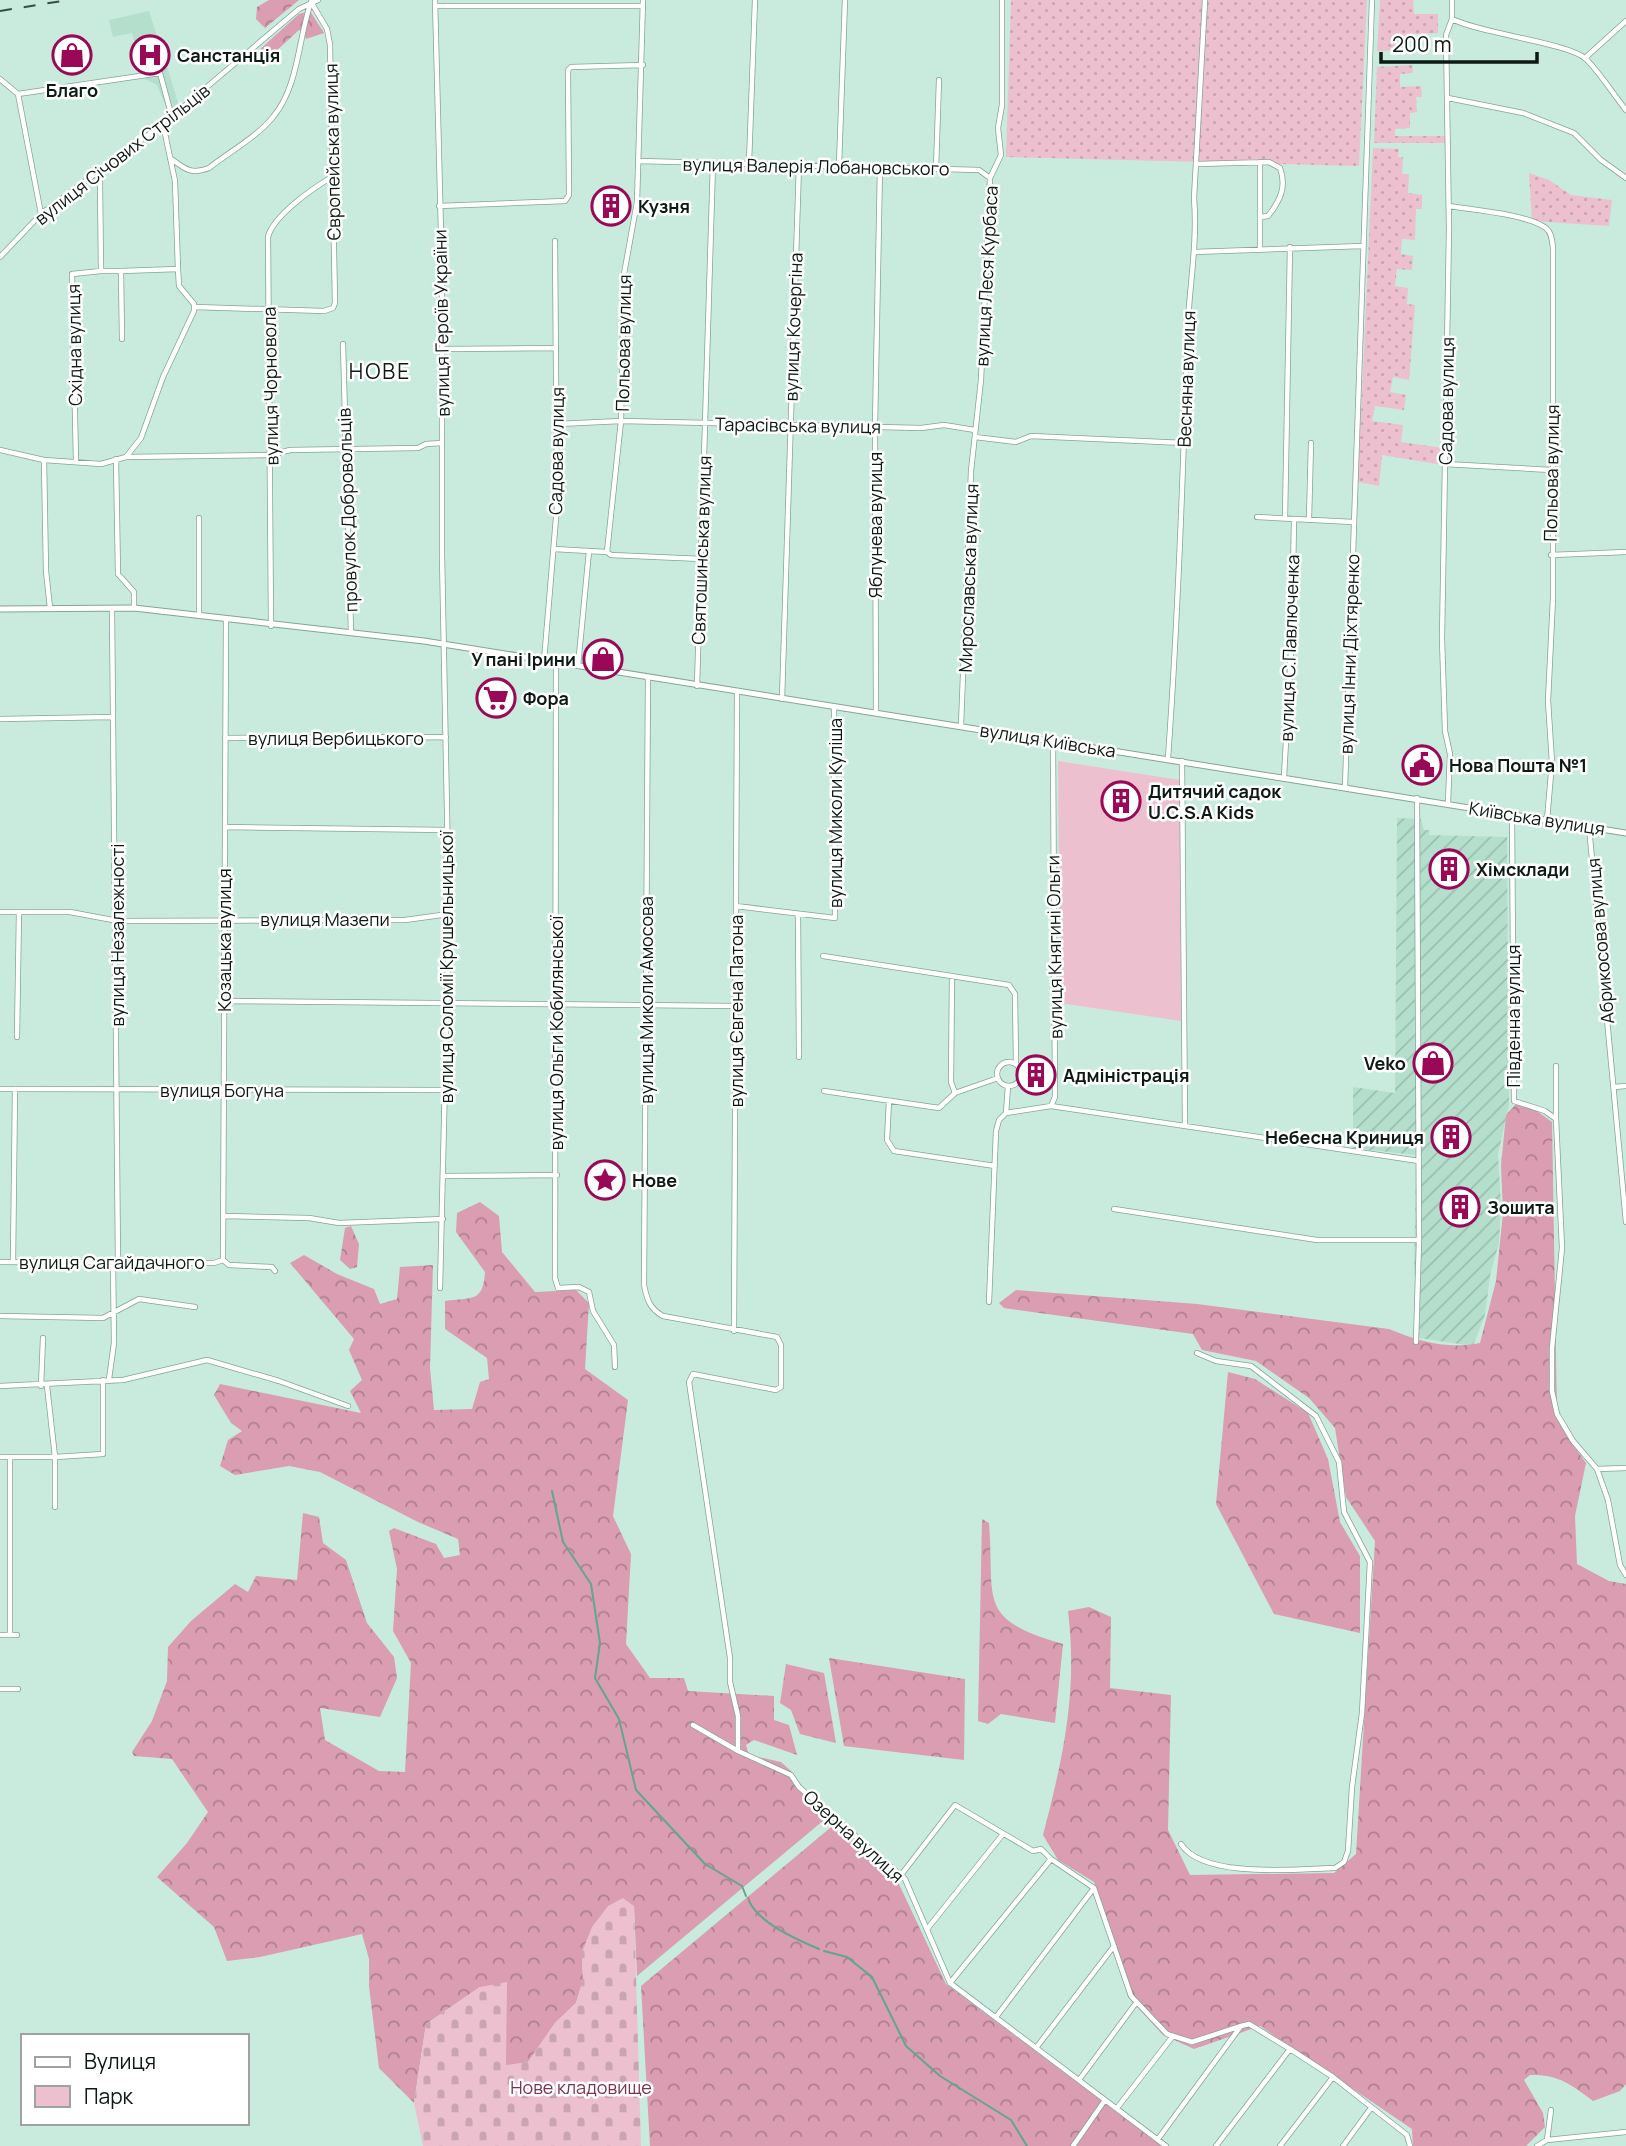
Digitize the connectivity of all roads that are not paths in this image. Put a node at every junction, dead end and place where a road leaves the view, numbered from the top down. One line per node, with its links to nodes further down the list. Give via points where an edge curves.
1 (318, 0): 8 (street)
2 (755, 0): 26 (street)
3 (845, 0): 29 (street)
4 (1002, 0): 34 (street, вулиця Леся Курбаса, via 1001,155)
5 (1205, 0): 28 (street, Весняна вулиця)
6 (1372, 0): 41 (street, вулиця Інни Діхтяренко)
7 (1452, 0): 11 (street, Садова вулиця)
8 (311, 2): 21 (street, вулиця Січових Стрільців); 22 (street, via 294,72 276,114 209,168 189,172); 33 (street, Європейська вулиця, via 330,38)
9 (436, 2): 10 (street); 36 (street, вулиця Героїв України)
10 (643, 3): 14 (street, Польова вулиця)
11 (1452, 19): 13 (street); 18 (street, Садова вулиця, via 1446,35)
12 (1626, 21): 13 (street)
13 (1585, 58): 20 (street)
14 (643, 65): 23 (street, Польова вулиця); 36 (street, via 568,70 569,195 565,201)
15 (0, 79): 17 (street)
16 (939, 80): 31 (street)
17 (18, 94): 19 (street, via 160,73); 38 (street)
18 (1448, 98): 35 (street, via 1523,113 1574,133); 37 (street, Садова вулиця)
19 (170, 110)
20 (1626, 110)
21 (163, 124): 22 (street); 32 (street, вулиця Січових Стрільців)
22 (170, 158): 46 (street, via 178,217)
23 (639, 161): 25 (street, вулиця Валерія Лобановського); 55 (street, Польова вулиця, via 624,274)
24 (1260, 162): 28 (street); 39 (street); 39 (street, via 1280,168 1284,179 1279,202 1268,216)
25 (713, 163): 26 (street, вулиця Валерія Лобановського); 56 (street, Святошинська вулиця)
26 (749, 163): 27 (street, вулиця Валерія Лобановського)
27 (799, 164): 29 (street, вулиця Валерія Лобановського); 58 (street, вулиця Кочергіна)
28 (1198, 164): 44 (street, Весняна вулиця)
29 (839, 165): 30 (street, вулиця Валерія Лобановського)
30 (880, 167): 31 (street, вулиця Валерія Лобановського); 59 (street, Яблунева вулиця)
31 (936, 169): 34 (street, вулиця Валерія Лобановського, via 979,170)
32 (96, 172): 38 (street, вулиця Січових Стрільців); 47 (street, Східна вулиця)
33 (332, 177): 50 (street, вулиця Чорновола, via 317,185 270,229); 50 (street, Європейська вулиця, via 333,307 324,311)
34 (990, 178): 60 (street, вулиця Леся Курбаса)
35 (1626, 178)
36 (439, 206): 54 (street, вулиця Героїв України)
37 (1449, 206): 72 (street, Садова вулиця); 73 (street, Польова вулиця, via 1527,221 1546,228 1551,235)
38 (41, 214): 45 (street, вулиця Січових Стрільців)
39 (1260, 217): 43 (street)
40 (555, 241): 53 (street, Садова вулиця)
41 (1363, 246): 42 (street); 79 (street, вулиця Інни Діхтяренко)
42 (1290, 247): 43 (street); 76 (street)
43 (1260, 249): 44 (street)
44 (1194, 252): 63 (street, Весняна вулиця)
45 (0, 257)
46 (178, 269): 48 (street); 49 (street, via 179,286)
47 (101, 271): 48 (street); 71 (street, Східна вулиця, via 72,274)
48 (121, 271): 51 (street)
49 (194, 307): 50 (street); 68 (street, via 141,438)
50 (269, 310): 67 (street, вулиця Чорновола)
51 (122, 339)
52 (343, 344): 66 (street, провулок Добровольців)
53 (556, 348): 54 (street); 57 (street, Садова вулиця)
54 (441, 349): 62 (street, вулиця Героїв України)
55 (621, 421): 56 (street, Тарасівська вулиця); 57 (street, Тарасівська вулиця); 82 (street, Польова вулиця)
56 (706, 423): 58 (street, Тарасівська вулиця); 85 (street, Святошинська вулиця)
57 (558, 424): 80 (street, Садова вулиця)
58 (790, 425): 59 (street, Тарасівська вулиця); 101 (street, вулиця Кочергіна)
59 (875, 426): 60 (street, Тарасівська вулиця); 103 (street, Яблунева вулиця)
60 (975, 429): 61 (street, Мирославська вулиця)
61 (975, 437): 63 (street, via 1016,442 1031,436); 106 (street, Мирославська вулиця)
62 (442, 443): 66 (street); 94 (street, вулиця Героїв України)
63 (1184, 443): 110 (street, Весняна вулиця)
64 (1311, 443): 78 (street)
65 (0, 450): 70 (street)
66 (345, 450): 67 (street, via 290,450); 93 (street, провулок Добровольців)
67 (272, 456): 68 (street); 92 (street, вулиця Чорновола)
68 (126, 457): 69 (street)
69 (117, 459): 71 (street); 88 (street, via 118,574 134,592)
70 (44, 460): 71 (street); 86 (street)
71 (76, 463)
72 (1445, 464): 73 (street); 115 (street, Садова вулиця, via 1442,639 1450,754)
73 (1551, 470): 84 (street, Польова вулиця)
74 (1257, 517): 76 (street)
75 (199, 518): 90 (street)
76 (1285, 518): 77 (street)
77 (1294, 519): 78 (street); 112 (street, вулиця С.Павлюченка)
78 (1309, 520): 79 (street)
79 (1353, 522): 113 (street, вулиця Інни Діхтяренко)
80 (554, 549): 81 (street); 95 (street, Садова вулиця)
81 (589, 551): 82 (street); 97 (street)
82 (607, 552): 85 (street)
83 (1626, 552): 84 (street)
84 (1550, 555): 117 (street, Польова вулиця, via 1552,762)
85 (702, 559): 99 (street, Святошинська вулиця)
86 (50, 608): 87 (street); 89 (street)
87 (113, 608): 88 (street, вулиця Київська); 104 (street, вулиця Незалежності)
88 (134, 608): 90 (street, вулиця Київська)
89 (0, 609)
90 (199, 616): 91 (street, вулиця Київська)
91 (226, 620): 92 (street, вулиця Київська); 108 (street, Козацька вулиця)
92 (271, 626): 93 (street, вулиця Київська)
93 (351, 635): 94 (street, вулиця Київська)
94 (445, 645): 95 (street, вулиця Київська); 107 (street, вулиця Соломії Крушельницької)
95 (544, 661): 96 (street, вулиця Київська)
96 (556, 663): 97 (street, вулиця Київська); 134 (street, вулиця Ольги Кобилянської)
97 (578, 666): 98 (street, вулиця Київська)
98 (648, 677): 99 (street, вулиця Київська); 133 (street, вулиця Миколи Амосова)
99 (696, 686): 100 (street, вулиця Київська)
100 (737, 692): 101 (street, вулиця Київська); 122 (street, вулиця Євгена Патона)
101 (782, 700): 102 (street, вулиця Київська)
102 (834, 708): 103 (street, вулиця Київська); 126 (street, вулиця Миколи Куліша, via 835,918)
103 (876, 714): 106 (street, вулиця Київська)
104 (113, 717): 105 (street); 128 (street, вулиця Незалежності)
105 (0, 719)
106 (961, 726): 109 (street, вулиця Київська)
107 (446, 737): 108 (street, вулиця Вербицького); 120 (street, вулиця Соломії Крушельницької)
108 (225, 738): 118 (street, Козацька вулиця)
109 (1053, 741): 110 (street, вулиця Київська); 152 (street, вулиця Княгині Ольги, via 1055,1097)
110 (1168, 758): 111 (street, вулиця Київська)
111 (1182, 760): 112 (street, вулиця Київська); 155 (street)
112 (1284, 777): 113 (street, вулиця Київська)
113 (1345, 787): 114 (street, вулиця Київська)
114 (1417, 798): 115 (street, вулиця Київська); 156 (street)
115 (1448, 803): 116 (street, Київська вулиця)
116 (1512, 815): 117 (street, Київська вулиця); 154 (street, Південна вулиця, via 1514,1101)
117 (1547, 820): 119 (street, Київська вулиця)
118 (225, 827): 120 (street); 127 (street, Козацька вулиця)
119 (1590, 827): 121 (street, Київська вулиця); 143 (street, Абрикосова вулиця)
120 (447, 830): 125 (street, вулиця Соломії Крушельницької)
121 (1626, 832)
122 (736, 906): 126 (street); 135 (street, вулиця Євгена Патона)
123 (0, 912): 124 (street, вулиця Мазепи)
124 (19, 912): 128 (street, вулиця Мазепи, via 70,912); 136 (street)
125 (449, 914): 127 (street, вулиця Мазепи, via 405,920); 132 (street, вулиця Соломії Крушельницької)
126 (798, 914): 137 (street)
127 (223, 918): 128 (street, вулиця Мазепи); 131 (street, Козацька вулиця)
128 (118, 921): 148 (street, вулиця Незалежності)
129 (823, 956): 130 (street)
130 (952, 976): 138 (street, via 1013,988); 150 (street, via 951,1082)
131 (223, 1001): 132 (street); 146 (street, Козацька вулиця)
132 (447, 1004): 134 (street); 147 (street, вулиця Соломії Крушельницької)
133 (646, 1004): 134 (street); 135 (street); 175 (street, вулиця Миколи Амосова, via 645,1285 653,1311)
134 (555, 1005): 158 (street, вулиця Ольги Кобилянської)
135 (735, 1006): 175 (street, вулиця Євгена Патона)
136 (17, 1037)
137 (799, 1057)
138 (1016, 1063): 140 (street, via 1001,1065); 141 (street, via 1020,1079)
139 (1556, 1066): 154 (street)
140 (998, 1077): 141 (street); 150 (street)
141 (1008, 1086): 153 (street)
142 (1626, 1086): 143 (street)
143 (1614, 1087): 163 (street, Абрикосова вулиця)
144 (0, 1089): 145 (street, вулиця Богуна)
145 (15, 1089): 148 (street, вулиця Богуна); 167 (street)
146 (223, 1090): 147 (street, вулиця Богуна); 148 (street, вулиця Богуна); 161 (street, Козацька вулиця)
147 (445, 1090): 159 (street, вулиця Соломії Крушельницької)
148 (117, 1091): 168 (street, вулиця Незалежності)
149 (824, 1091): 151 (street)
150 (955, 1093): 151 (street, via 939,1108)
151 (889, 1101): 157 (street, via 887,1140 894,1151)
152 (1051, 1106): 153 (street); 155 (street)
153 (1006, 1113): 157 (street, via 996,1131)
154 (1556, 1119): 188 (street, via 1562,1248 1552,1391 1562,1423)
155 (1185, 1124): 156 (street, via 1225,1134)
156 (1419, 1161): 164 (street)
157 (995, 1166): 171 (street)
158 (557, 1175): 159 (street); 179 (street, вулиця Ольги Кобилянської, via 558,1289 579,1287 589,1292 593,1311 614,1345)
159 (444, 1176): 162 (street, вулиця Соломії Крушельницької)
160 (1114, 1209): 164 (street, via 1317,1240)
161 (225, 1216): 162 (street, via 340,1223); 165 (street, Козацька вулиця)
162 (443, 1219): 170 (street, вулиця Соломії Крушельницької)
163 (1626, 1222)
164 (1419, 1240): 177 (street)
165 (223, 1260): 168 (street, вулиця Сагайдачного); 169 (street, вулиця Сагайдачного, via 229,1265)
166 (0, 1262): 167 (street, вулиця Сагайдачного)
167 (13, 1262): 168 (street, вулиця Сагайдачного)
168 (116, 1262): 173 (street, вулиця Незалежності)
169 (275, 1271)
170 (440, 1288)
171 (989, 1302)
172 (195, 1307): 173 (street, via 139,1299)
173 (114, 1315): 174 (street); 180 (street, вулиця Незалежності)
174 (0, 1316)
175 (734, 1331): 197 (street, via 777,1337 782,1372 781,1387 776,1390 693,1374 689,1382 738,1716)
176 (43, 1338): 182 (street)
177 (1416, 1342)
178 (1197, 1353): 199 (street, via 1216,1362 1251,1366 1316,1416 1339,1462 1344,1512 1370,1562 1362,1713 1348,1851 1343,1862 1335,1868 1208,1865 1187,1854)
179 (615, 1367)
180 (106, 1380): 182 (street); 183 (street, via 207,1360); 186 (street, вулиця Незалежності, via 103,1454)
181 (0, 1386): 182 (street)
182 (44, 1386): 186 (street)
183 (348, 1406)
184 (0, 1457): 185 (street)
185 (10, 1457): 186 (street); 192 (street)
186 (55, 1457): 189 (street)
187 (1626, 1468): 188 (street)
188 (1597, 1469): 190 (street)
189 (55, 1507)
190 (1626, 1575)
191 (0, 1635): 192 (street)
192 (10, 1635): 193 (street)
193 (17, 1635)
194 (0, 1689): 195 (street)
195 (18, 1689)
196 (693, 1725): 197 (street, Озерна вулиця)
197 (738, 1751): 201 (street, Озерна вулиця, via 791,1775)
198 (1003, 1833): 200 (street, via 1032,1851 1041,1849); 201 (street, via 955,1805); 203 (street)
199 (1181, 1844)
200 (1051, 1859): 202 (street); 205 (street)
201 (901, 1875): 203 (street, Озерна вулиця)
202 (1094, 1888): 204 (street); 207 (street)
203 (928, 1928): 205 (street, Озерна вулиця)
204 (1114, 1946): 206 (street); 210 (street)
205 (950, 1983): 207 (street)
206 (1136, 2003): 209 (street); 213 (street)
207 (996, 2017): 210 (street)
208 (1241, 2026): 209 (street, via 1192,2042); 211 (street, via 1249,2024); 219 (street)
209 (1173, 2036): 215 (street)
210 (1036, 2048): 213 (street)
211 (1290, 2049): 212 (street); 223 (street)
212 (1333, 2077): 216 (street); 224 (street)
213 (1079, 2080): 214 (street)
214 (1105, 2100): 215 (street); 221 (street)
215 (1117, 2108): 219 (street)
216 (1371, 2108): 225 (street); 226 (street, via 1407,2135)
217 (1551, 2110): 220 (street)
218 (1626, 2132): 220 (street)
219 (1157, 2139): 222 (street)
220 (1547, 2140): 227 (street)
221 (1073, 2146)
222 (1166, 2146)
223 (1216, 2146)
224 (1280, 2146)
225 (1343, 2146)
226 (1410, 2146)
227 (1537, 2146)

